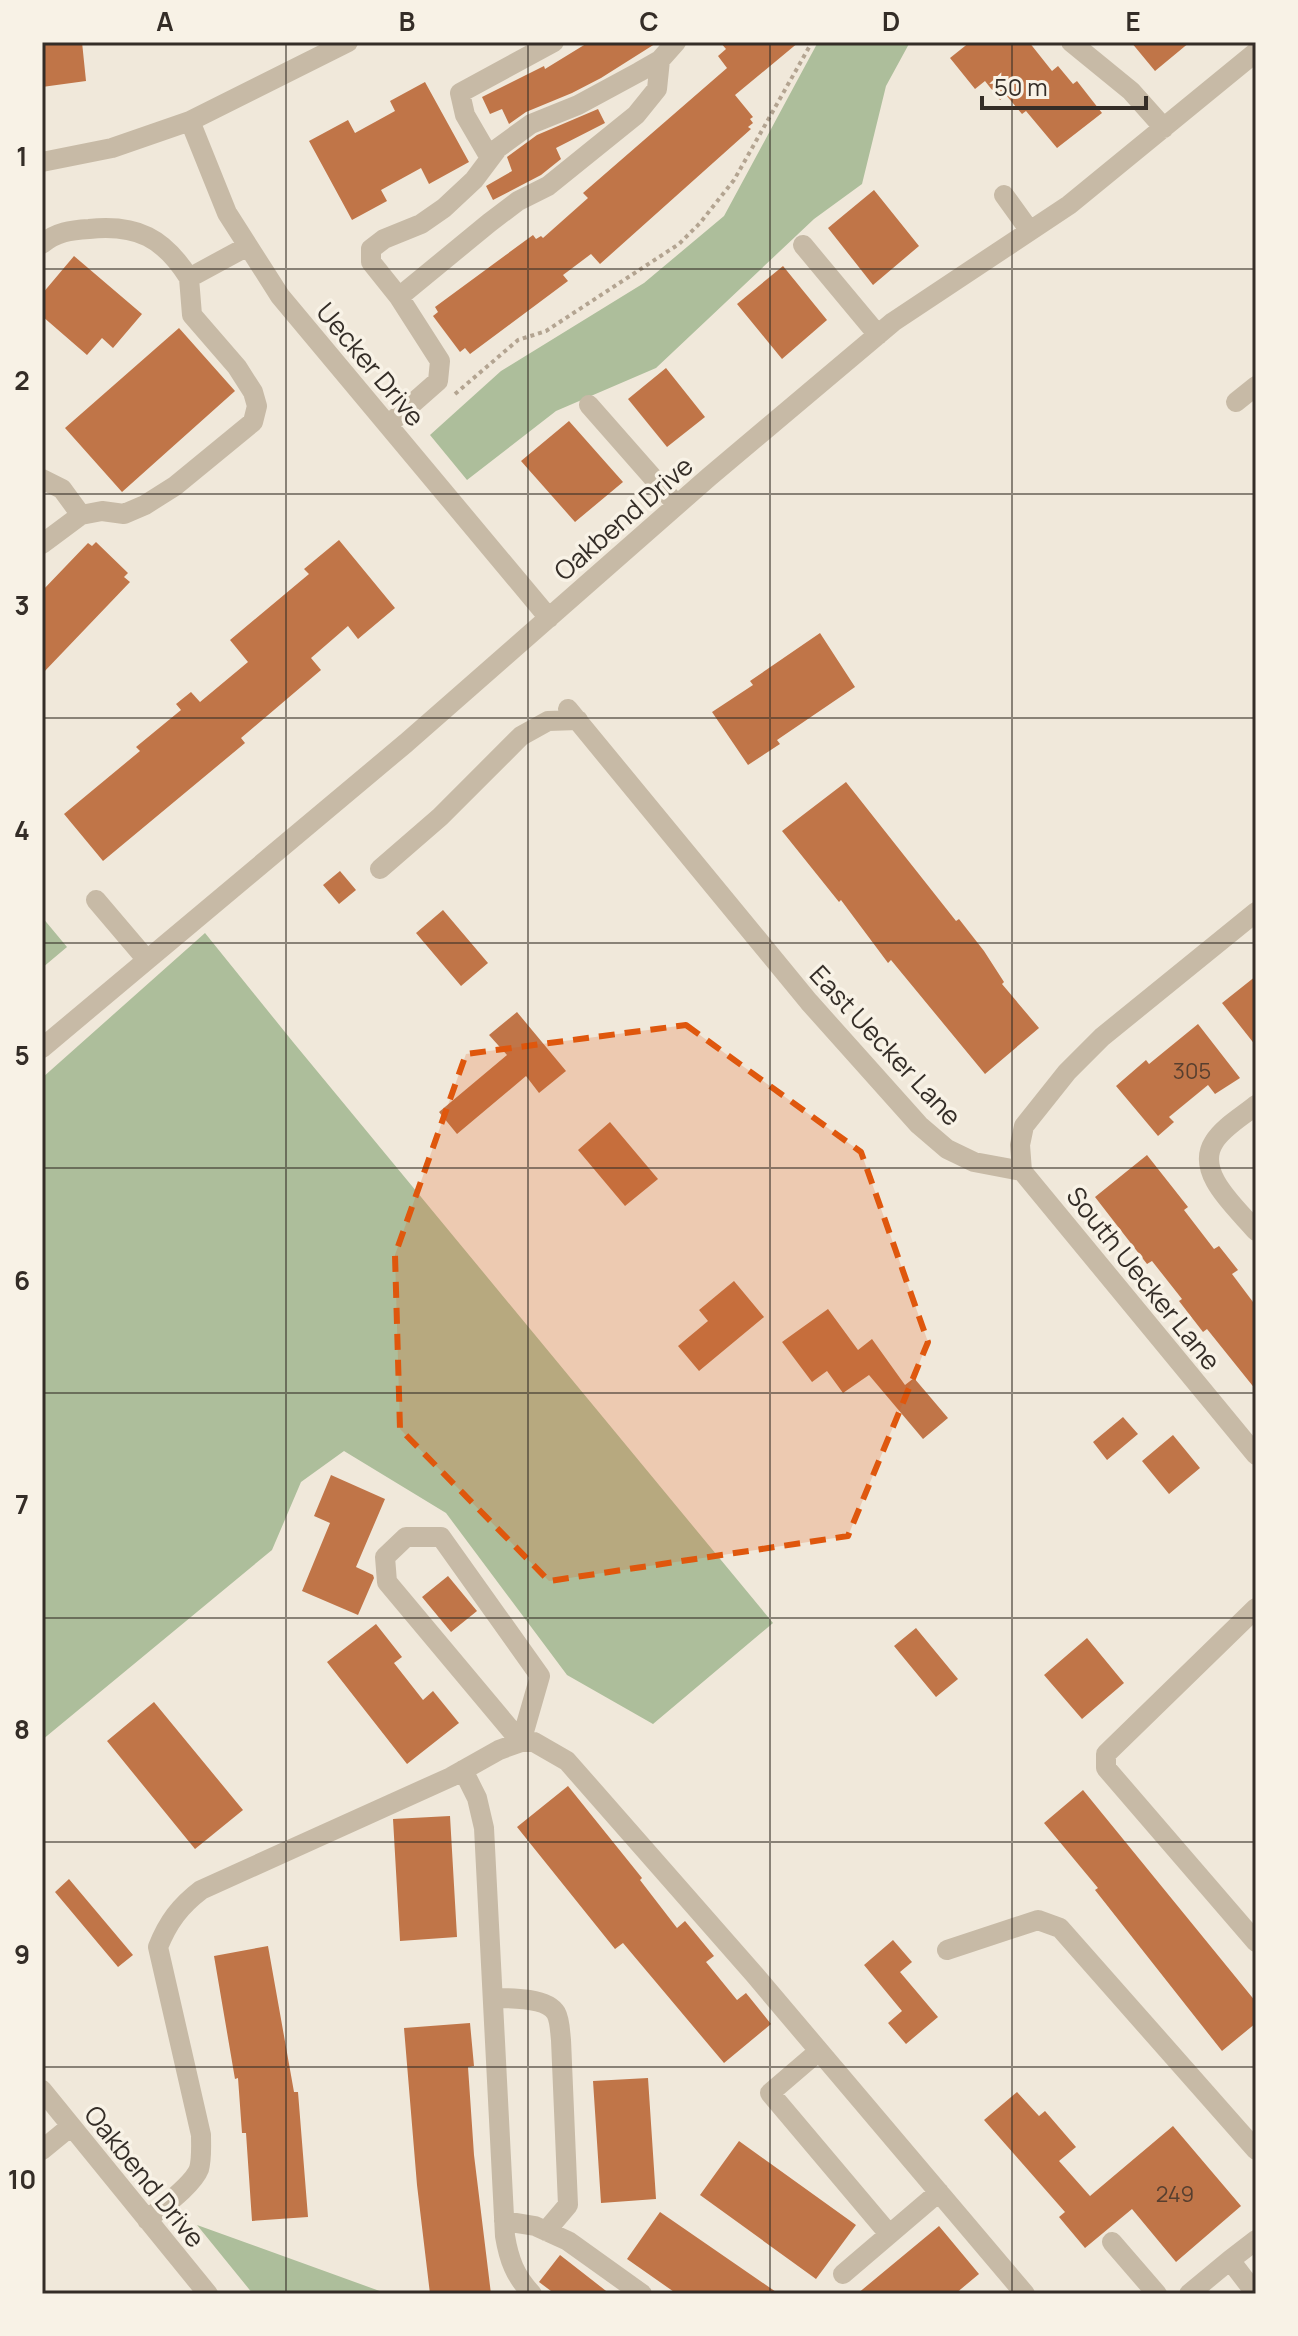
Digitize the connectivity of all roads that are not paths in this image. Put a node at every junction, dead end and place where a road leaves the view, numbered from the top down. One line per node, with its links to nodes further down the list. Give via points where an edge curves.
1 (554, 42): 9 (street, via 460,93 465,115)
2 (676, 42): 6 (street)
3 (1071, 42): 8 (street, via 1131,91)
4 (338, 44): 7 (street)
5 (1256, 52): 8 (street, Oakbend Drive)
6 (660, 60): 9 (street, via 531,124); 17 (street, via 657,89 636,115 548,186 498,215)
7 (190, 121): 10 (street, via 112,148); 15 (street, Uecker Drive, via 227,213)
8 (1164, 128): 12 (street, Oakbend Drive)
9 (490, 158): 17 (street, via 444,208 371,249 371,262)
10 (42, 162)
11 (1004, 195): 12 (street)
12 (1030, 231): 18 (street, Oakbend Drive)
13 (42, 244): 16 (street, via 72,230 122,227 156,241)
14 (803, 245): 18 (street)
15 (248, 246): 16 (street); 22 (street, Uecker Drive, via 280,296)
16 (189, 278): 25 (street, via 192,315 253,392 253,422 145,505 124,514)
17 (399, 297): 22 (street, via 440,361 438,381)
18 (878, 335): 24 (street, Oakbend Drive)
19 (1256, 386): 20 (street)
20 (1236, 402)
21 (589, 405): 24 (street)
22 (388, 425): 27 (street, Uecker Drive)
23 (42, 479): 25 (street, via 62,489)
24 (677, 505): 27 (street, Oakbend Drive)
25 (81, 515): 26 (street)
26 (42, 544)
27 (549, 618): 31 (street, Oakbend Drive)
28 (380, 869): 34 (street, East Uecker Lane, via 521,736 573,714 809,1002 919,1125 947,1149 974,1162)
29 (96, 900): 31 (street)
30 (1256, 912): 34 (street, via 1102,1037 1067,1072 1024,1126)
31 (147, 960): 32 (street, Oakbend Drive)
32 (42, 1048)
33 (1256, 1105): 35 (street, via 1215,1140 1208,1162 1216,1182)
34 (1022, 1171): 36 (street, South Uecker Lane)
35 (1256, 1231)
36 (1256, 1455)
37 (1256, 1608): 40 (street, via 1106,1754 1106,1768)
38 (521, 1742): 38 (street, via 540,1676 441,1537 406,1537 385,1557 387,1582); 39 (street); 43 (street, via 534,1742 567,1761)
39 (463, 1770): 42 (street, via 484,1828); 49 (street, via 201,1890 167,1925 158,1947 201,2153 191,2181)
40 (1256, 1942)
41 (947, 1950): 47 (street, via 1038,1920 1060,1928)
42 (493, 1998): 50 (street); 51 (street, via 525,1999 549,2006 556,2014 568,2205)
43 (819, 2051): 48 (street); 52 (street, via 770,2093)
44 (42, 2090): 45 (street, Oakbend Drive)
45 (70, 2127): 46 (street); 49 (street, Oakbend Drive)
46 (42, 2150)
47 (1256, 2150)
48 (939, 2192): 52 (street); 60 (street)
49 (147, 2220): 57 (street, Oakbend Drive)
50 (504, 2221): 51 (street); 58 (street, via 509,2261)
51 (546, 2231): 59 (street)
52 (889, 2234): 56 (street)
53 (1256, 2240): 55 (street)
54 (1112, 2242): 61 (street)
55 (1230, 2260): 62 (street); 63 (street)
56 (843, 2274)
57 (208, 2294)
58 (532, 2294)
59 (642, 2294)
60 (1025, 2294)
61 (1157, 2294)
62 (1189, 2294)
63 (1256, 2294)

